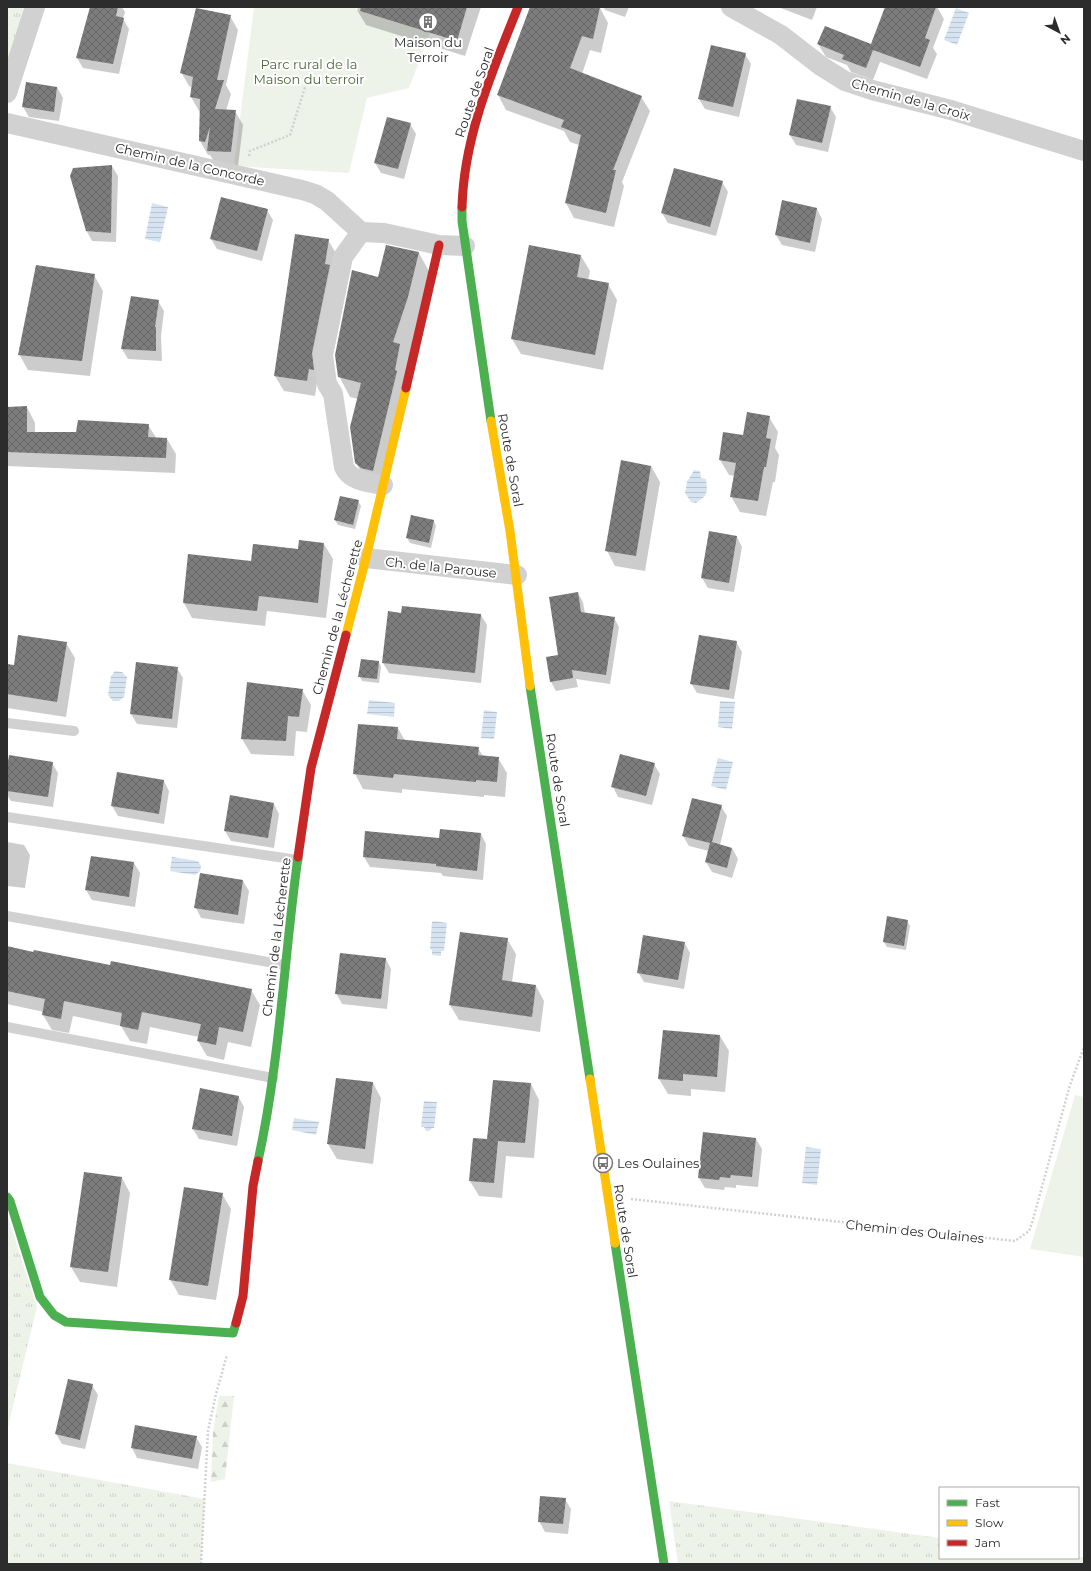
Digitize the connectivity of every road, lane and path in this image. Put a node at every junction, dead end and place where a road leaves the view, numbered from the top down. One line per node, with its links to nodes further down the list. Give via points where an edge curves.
1 (35, 7): 5 (street)
2 (518, 7): 11 (street, Route de Soral, via 483,98 471,139 462,198)
3 (732, 7): 8 (street, Chemin de la Croix, via 781,35 845,81)
4 (306, 84): 7 (path, via 290,135)
5 (7, 93)
6 (7, 123): 9 (street, Chemin de la Concorde, via 315,194 327,201)
7 (250, 151)
8 (1084, 151)
9 (361, 232): 10 (street, via 384,233); 12 (street, via 343,257 324,355 327,384 333,394 344,467 353,478)
10 (439, 246): 11 (street); 12 (street, Chemin de la Lécherette)
11 (465, 246): 14 (street, Route de Soral)
12 (383, 485): 13 (street, Chemin de la Lécherette)
13 (366, 558): 14 (street, Ch. de la Parouse); 18 (street, Chemin de la Lécherette, via 311,768)
14 (517, 575): 24 (street, Route de Soral, via 530,683)
15 (7, 723): 16 (lane)
16 (74, 731)
17 (7, 817): 18 (lane)
18 (298, 860): 20 (street, Chemin de la Lécherette)
19 (7, 916): 20 (lane)
20 (285, 965): 23 (street, Chemin de la Lécherette)
21 (7, 1027): 23 (lane)
22 (1084, 1047): 24 (path, Chemin des Oulaines, via 1070,1085 1032,1223 1029,1231 1014,1241)
23 (273, 1078): 26 (street, Chemin de la Lécherette, via 253,1186 243,1296)
24 (608, 1196): 28 (street, Route de Soral)
25 (7, 1197): 26 (street, via 40,1297 54,1315 66,1322)
26 (233, 1333): 27 (path, via 208,1431)
27 (201, 1564)
28 (664, 1564)

